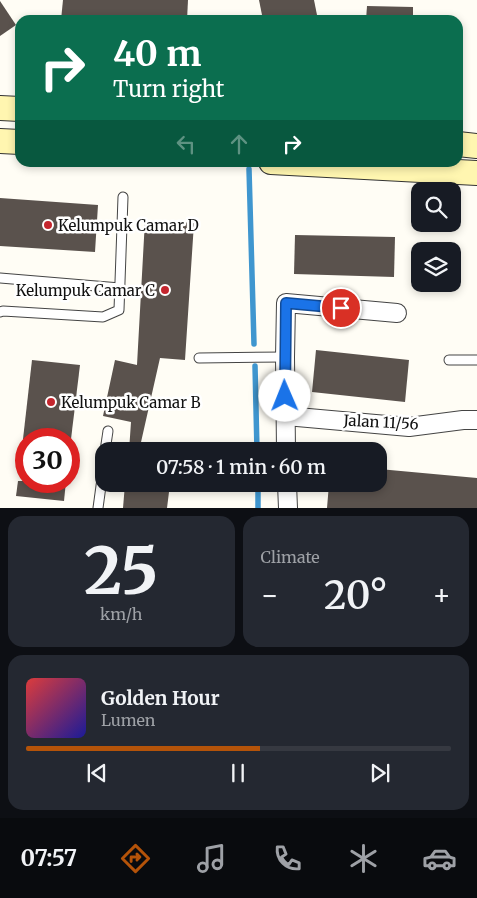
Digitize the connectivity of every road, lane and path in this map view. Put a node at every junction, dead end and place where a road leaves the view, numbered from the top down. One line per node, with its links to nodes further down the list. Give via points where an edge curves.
1 (0, 108): 2 (main road)
2 (15, 109)
3 (0, 141): 4 (main road)
4 (15, 142)
5 (463, 145): 6 (main road)
6 (477, 146)
7 (365, 167): 8 (main road)
8 (477, 173)
9 (123, 197): 11 (lane)
10 (0, 278): 11 (lane)
11 (120, 288): 12 (lane, via 119,310 103,317)
12 (0, 312)
13 (397, 313): 14 (street, via 286,303)
14 (285, 357): 15 (lane); 18 (street)
15 (199, 358)
16 (449, 360): 17 (lane)
17 (477, 360)
18 (286, 416): 19 (street, Jalan 11/56, via 409,427); 22 (street)
19 (477, 420)
20 (108, 431): 21 (lane)
21 (106, 442)
22 (286, 442)
23 (100, 492): 25 (lane)
24 (287, 492): 26 (street)
25 (98, 508)
26 (288, 508)

